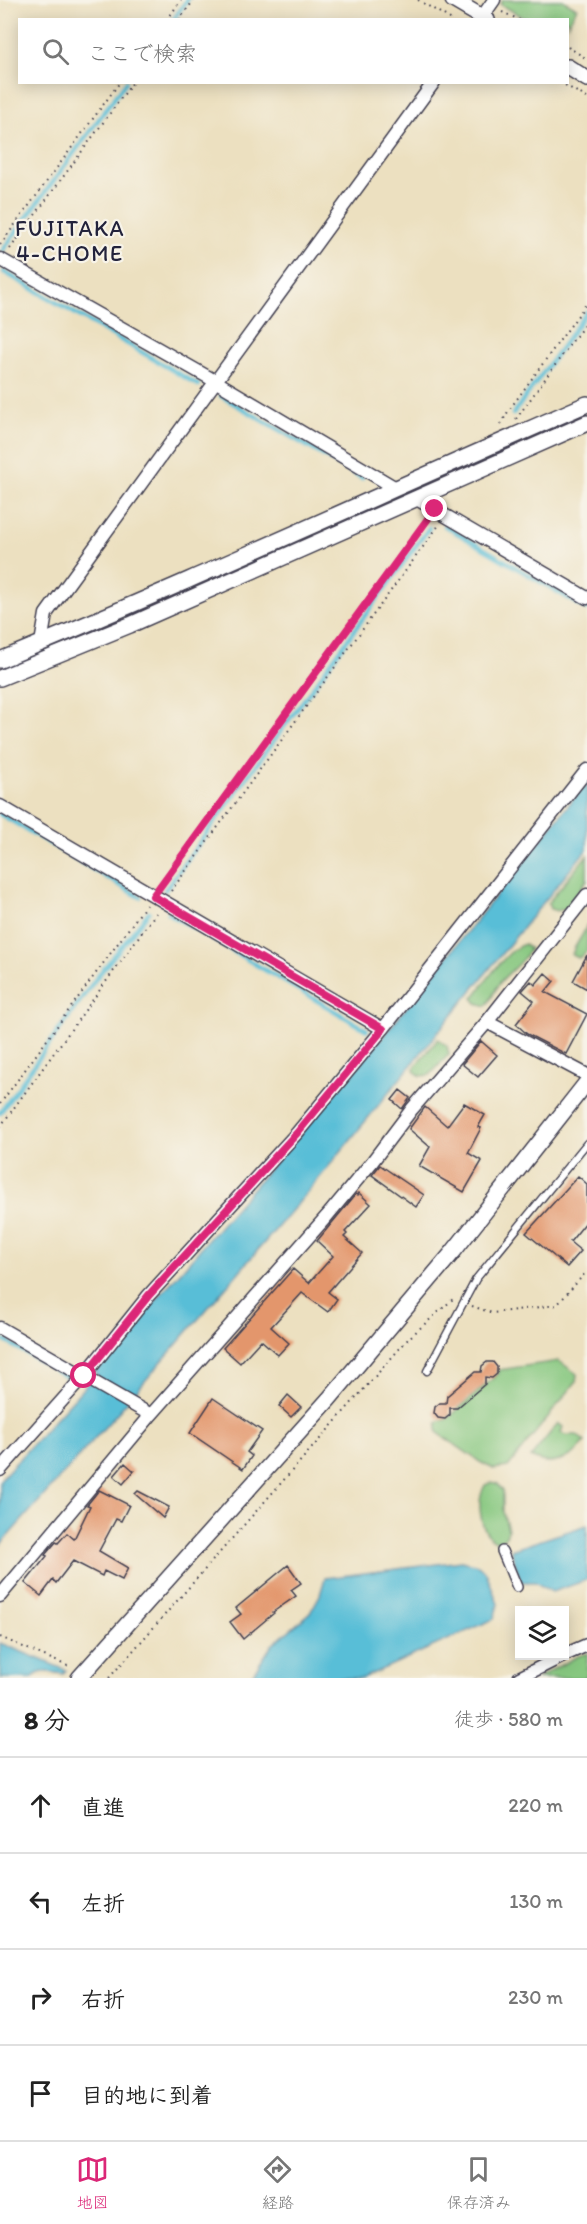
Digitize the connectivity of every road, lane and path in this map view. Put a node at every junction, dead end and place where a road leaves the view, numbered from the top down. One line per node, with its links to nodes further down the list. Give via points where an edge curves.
1 (181, 0): 6 (path)
2 (194, 0): 7 (path)
3 (418, 0): 8 (path)
4 (453, 0): 9 (street)
5 (494, 0): 10 (street)
6 (168, 18)
7 (180, 18)
8 (449, 18)
9 (481, 18)
10 (484, 18)
11 (569, 48): 12 (path)
12 (587, 59)
13 (569, 68): 14 (street)
14 (587, 79)
15 (119, 84): 20 (path)
16 (132, 84): 21 (path)
17 (433, 84): 24 (street)
18 (563, 84): 19 (path)
19 (587, 98)
20 (0, 245)
21 (1, 260): 24 (street)
22 (587, 303): 27 (path, via 501,425)
23 (587, 321): 26 (path)
24 (215, 381): 29 (street); 33 (street, via 46,614)
25 (587, 404): 29 (street)
26 (515, 421)
27 (508, 423)
28 (587, 423): 30 (street)
29 (394, 488): 33 (street)
30 (415, 498): 31 (street); 35 (street, via 130,625)
31 (440, 512): 32 (street); 39 (path); 39 (path)
32 (587, 598)
33 (41, 643): 34 (street)
34 (0, 660)
35 (0, 678)
36 (587, 770): 41 (street)
37 (0, 806): 39 (street)
38 (587, 895): 40 (street)
39 (158, 899): 41 (street); 44 (path); 45 (path)
40 (488, 1022): 42 (street); 52 (street, via 327,1216)
41 (383, 1029): 51 (street, via 297,1133 149,1295)
42 (587, 1075)
43 (587, 1082): 61 (street, via 453,1252 329,1399)
44 (0, 1104)
45 (0, 1127)
46 (587, 1143): 48 (lane, via 476,1279)
47 (587, 1271): 48 (path, via 557,1305 492,1313)
48 (463, 1302): 50 (lane); 62 (path, via 453,1299 409,1338)
49 (0, 1328): 51 (street)
50 (427, 1371)
51 (87, 1378): 52 (street); 53 (street)
52 (151, 1415): 56 (street)
53 (0, 1470)
54 (502, 1551): 55 (street)
55 (517, 1587)
56 (0, 1596)
57 (0, 1637): 61 (path)
58 (587, 1645): 59 (street)
59 (569, 1653)
60 (554, 1660): 63 (street)
61 (82, 1675)
62 (109, 1678)
63 (519, 1678)

